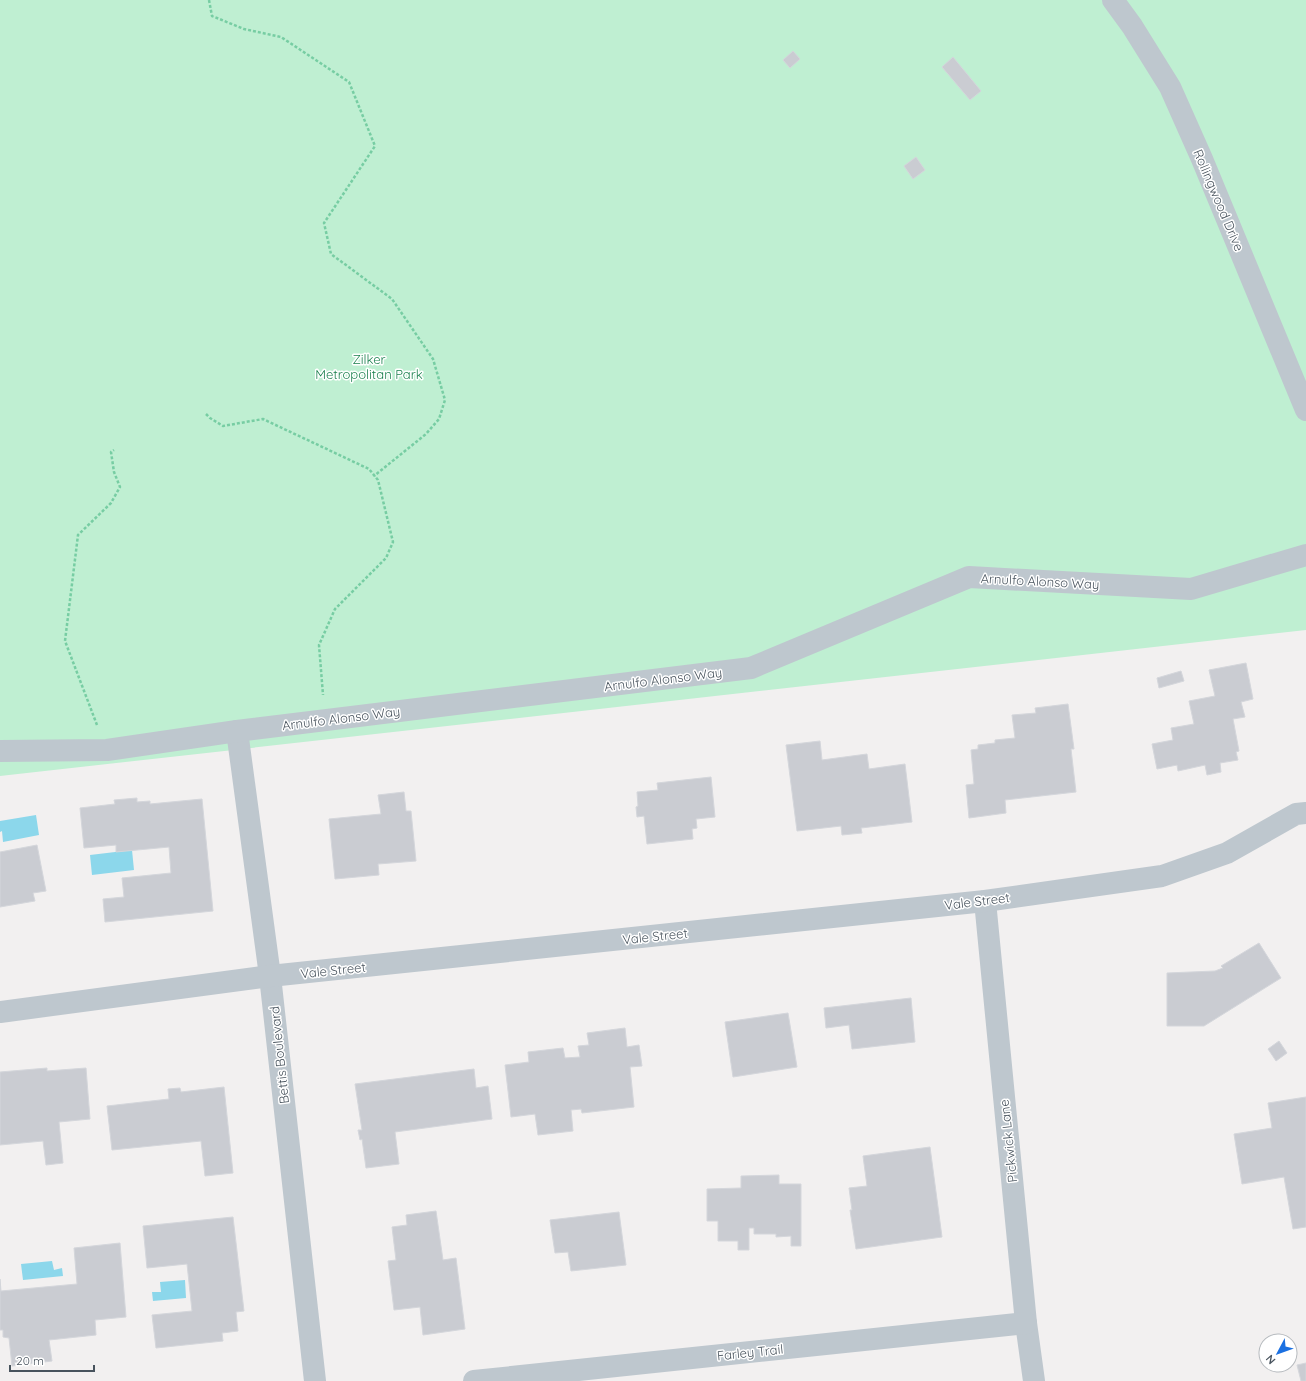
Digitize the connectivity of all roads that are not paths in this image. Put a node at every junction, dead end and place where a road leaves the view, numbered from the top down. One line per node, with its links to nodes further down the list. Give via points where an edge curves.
1 (1113, 0): 2 (street, Rollingwood Drive, via 1170,87)
2 (1306, 410)
3 (1306, 555): 4 (street, Arnulfo Alonso Way, via 1191,589 969,578 751,668)
4 (237, 731): 5 (street, Arnulfo Alonso Way, via 107,750); 8 (street, Bettis Boulevard)
5 (0, 751)
6 (1303, 810): 7 (street, Vale Street, via 1227,853 1162,876)
7 (985, 901): 8 (street, Vale Street); 10 (street, Pickwick Lane)
8 (270, 976): 9 (street, Vale Street); 11 (street, Bettis Boulevard)
9 (0, 1012)
10 (1026, 1323): 12 (street, Farley Trail); 13 (street, Pickwick Lane)
11 (315, 1381)
12 (474, 1381)
13 (1034, 1381)

